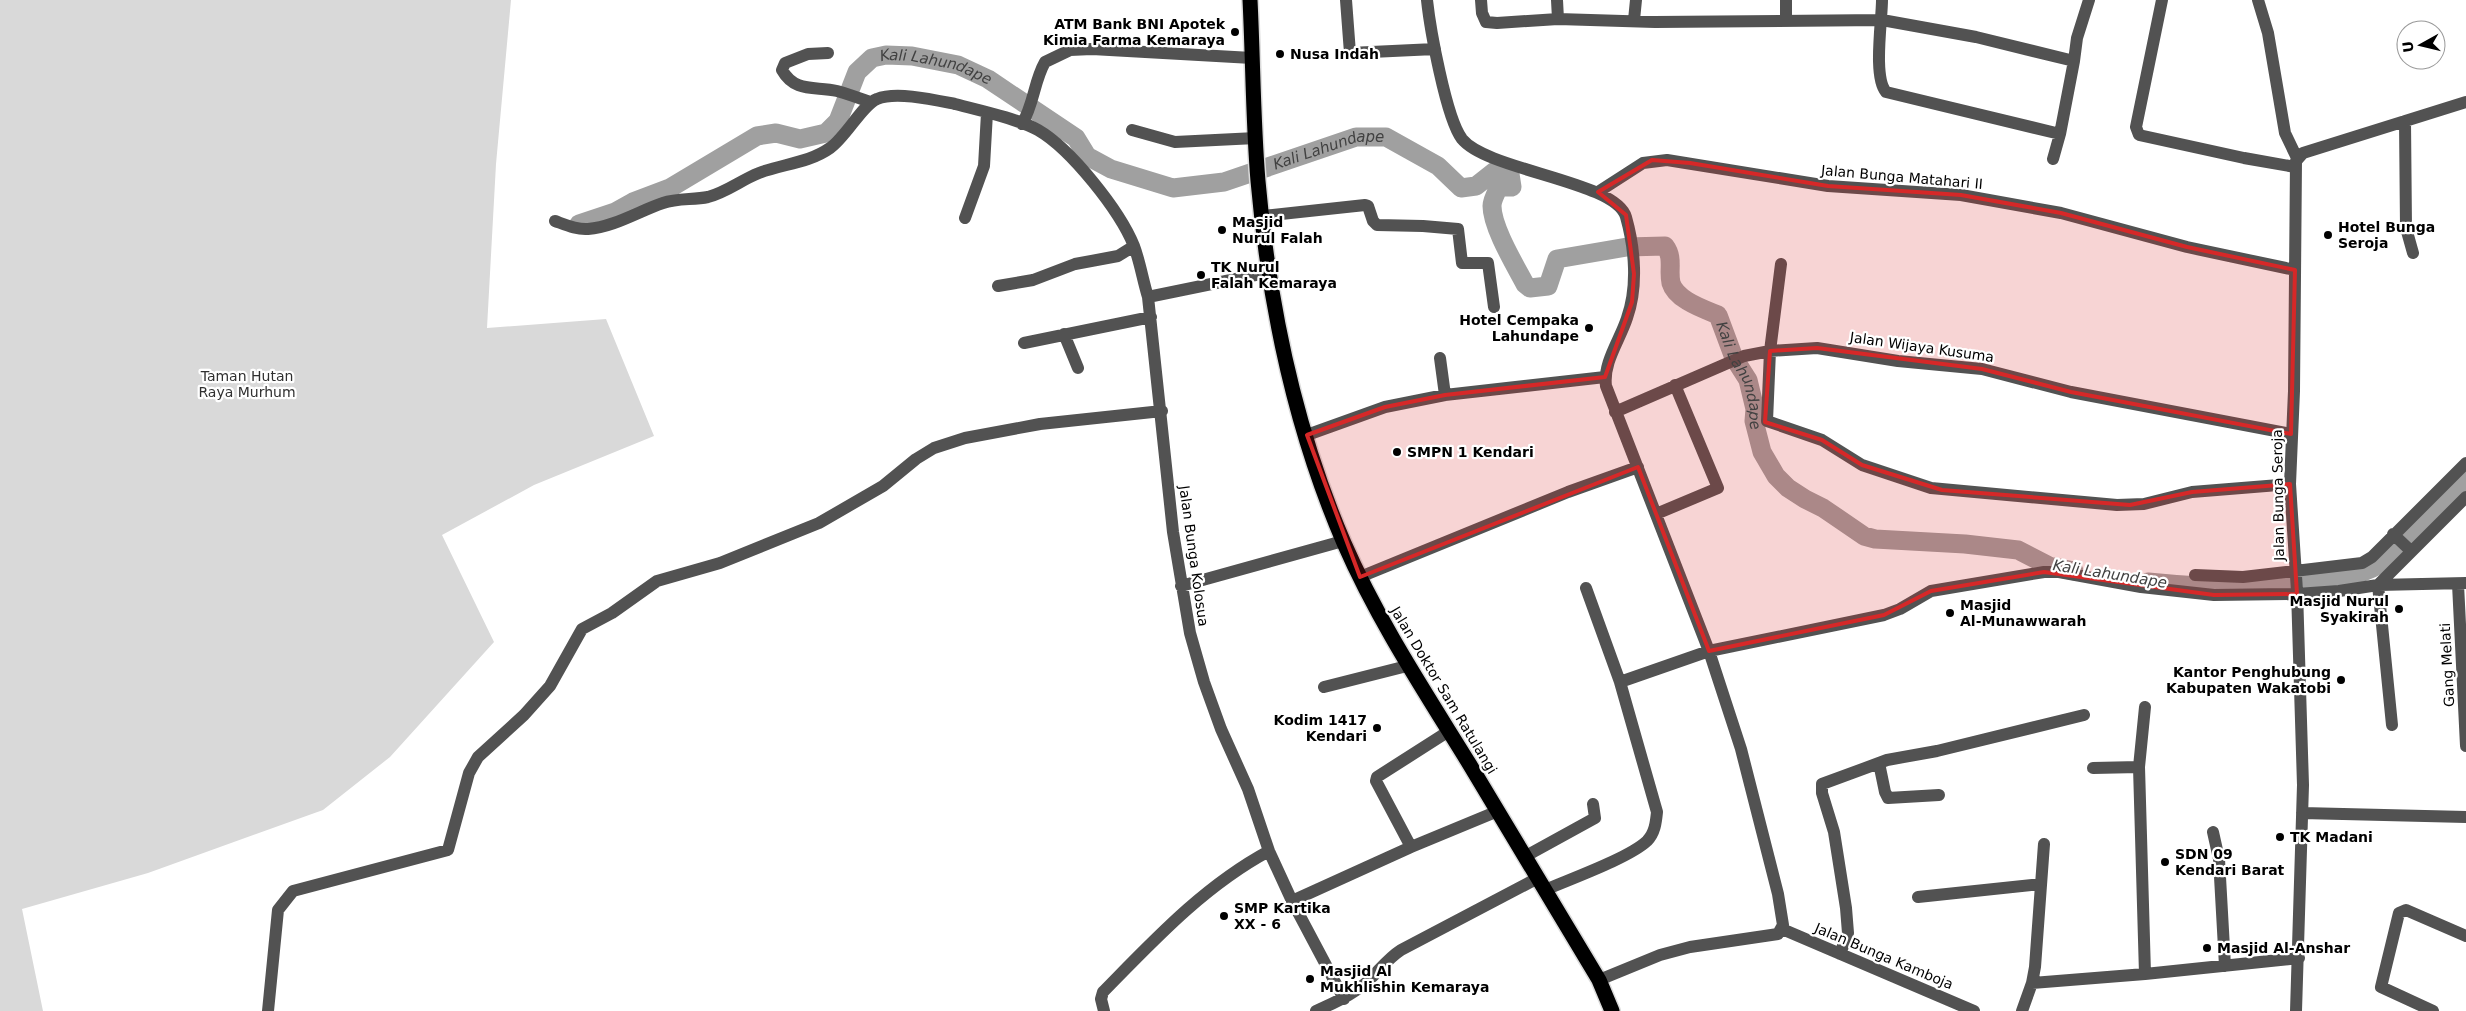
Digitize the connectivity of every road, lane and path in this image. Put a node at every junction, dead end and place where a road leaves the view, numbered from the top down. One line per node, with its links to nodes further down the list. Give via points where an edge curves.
1 (1250, 0): 18 (highway, Jalan Doktor Sam Ratulangi)
2 (1346, 0): 16 (street, via 1350,53)
3 (1427, 0): 16 (street)
4 (1481, 0): 12 (street, via 1486,22)
5 (1557, 0): 12 (street)
6 (1636, 0): 13 (street)
7 (1786, 0): 15 (street)
8 (1882, 0): 14 (street)
9 (2089, 0): 19 (street, via 2077,38)
10 (2162, 0): 29 (street, via 2136,127 2139,135 2244,158)
11 (2258, 0): 29 (street, via 2268,33 2285,133)
12 (1558, 19): 13 (street)
13 (1634, 20): 15 (street)
14 (1882, 20): 15 (street); 19 (street, via 1976,37); 26 (street, via 1880,74 1886,92)
15 (1786, 21)
16 (1435, 49): 30 (street, via 1456,128 1473,149)
17 (828, 53): 20 (street, via 796,58 785,63 782,70 798,86 835,91)
18 (1252, 58): 23 (street, via 1124,49 1070,50 1045,62); 27 (highway, Jalan Doktor Sam Ratulangi)
19 (2074, 61): 26 (street)
20 (870, 102): 22 (street, Jalan Bunga Kolosua, via 890,96 910,97); 33 (street, via 830,148 802,161 754,175 723,192 665,202 597,228 580,229)
21 (2466, 102): 24 (street)
22 (987, 113): 23 (street, Jalan Bunga Kolosua); 32 (street, via 984,166)
23 (1028, 113): 34 (street, Jalan Bunga Kolosua, via 1045,135 1075,163 1112,210)
24 (2405, 121): 29 (street, via 2303,153); 35 (street, via 2406,228)
25 (1132, 130): 27 (street, via 1175,142)
26 (2060, 134): 28 (street)
27 (1256, 138): 31 (highway, Jalan Doktor Sam Ratulangi)
28 (2053, 159)
29 (2296, 162): 37 (street, Jalan Bunga Seroja)
30 (1598, 192): 37 (street, Jalan Bunga Matahari II, via 1644,163 1667,160 1828,186 1962,195 2061,213 2187,247); 48 (street, via 1622,209 1626,216 1634,274 1632,302)
31 (1263, 216): 38 (highway, Jalan Doktor Sam Ratulangi); 41 (street, via 1365,205 1378,225 1458,229 1462,263 1488,263)
32 (964, 218)
33 (555, 221)
34 (1134, 246): 39 (street, via 1118,256 1075,264 1033,280); 40 (street, Jalan Bunga Kolosua)
35 (2412, 253)
36 (1781, 264): 45 (street)
37 (2295, 270): 53 (street, Jalan Bunga Seroja)
38 (1270, 272): 40 (street); 54 (highway, Jalan Doktor Sam Ratulangi, via 1290,382)
39 (998, 286)
40 (1148, 297): 42 (street, Jalan Bunga Kolosua)
41 (1494, 307)
42 (1151, 317): 43 (street); 51 (street, Jalan Bunga Kolosua)
43 (1064, 334): 44 (street); 47 (street)
44 (1024, 343)
45 (1770, 351): 49 (street, Jalan Wijaya Kusuma, via 1729,361); 53 (street, Jalan Wijaya Kusuma, via 1817,348 1898,361 1966,366 2080,394); 57 (street, via 1768,423 1822,440 1862,465 1931,488 2130,505 2192,492)
46 (1440, 358): 50 (street)
47 (1078, 368)
48 (1605, 377): 50 (street); 52 (street)
49 (1675, 385): 52 (street, Jalan Wijaya Kusuma); 59 (street, via 1718,488)
50 (1445, 395): 54 (street, via 1385,407)
51 (1162, 412): 69 (street, Jalan Bunga Kolosua); 107 (street, via 1040,424 965,438 934,448 883,486 819,523 720,563 657,581 587,625 543,694 474,762 468,773 448,850 293,891 284,900 278,910)
52 (1615, 412): 56 (street)
53 (2291, 434): 57 (street, Jalan Bunga Seroja)
54 (1306, 435): 61 (highway, Jalan Doktor Sam Ratulangi)
55 (2466, 463): 60 (street)
56 (1638, 467): 59 (street); 65 (street, via 1568,492)
57 (2290, 484): 63 (street, Jalan Bunga Seroja)
58 (2466, 497): 62 (street)
59 (1656, 514): 72 (street)
60 (2394, 535): 62 (street); 63 (street, via 2362,563)
61 (1343, 540): 65 (highway, Jalan Doktor Sam Ratulangi); 69 (street)
62 (2409, 550): 66 (street)
63 (2294, 571): 64 (street, via 2243,577); 71 (street, Jalan Bunga Seroja)
64 (2195, 576)
65 (1360, 577): 73 (highway, Jalan Doktor Sam Ratulangi)
66 (2392, 579): 67 (street); 68 (street)
67 (2462, 583): 80 (street, Gang Melati)
68 (2378, 585): 71 (street, via 2339,591); 78 (street)
69 (1181, 586): 92 (street, Jalan Bunga Kolosua, via 1204,682 1248,789)
70 (1586, 588): 74 (street)
71 (2297, 592): 72 (street, via 2214,595 2044,572 1931,591 1884,615); 87 (street, Jalan Bunga Seroja)
72 (1709, 651): 74 (street); 98 (street, via 1744,758 1778,894)
73 (1407, 666): 75 (street); 79 (highway, Jalan Doktor Sam Ratulangi)
74 (1620, 682): 94 (street, via 1657,812 1654,830 1646,842 1631,850)
75 (1324, 688)
76 (2145, 707): 82 (street)
77 (2084, 715): 81 (street)
78 (2392, 725)
79 (1448, 731): 86 (highway, Jalan Doktor Sam Ratulangi); 91 (street, via 1377,777 1376,781)
80 (2466, 746)
81 (1879, 762): 84 (street, via 1888,798); 100 (street, via 1821,785 1832,823 1844,895 1848,933)
82 (2139, 767): 83 (street); 103 (street)
83 (2093, 768)
84 (1939, 795)
85 (1593, 804): 93 (street, via 1595,818)
86 (1498, 811): 91 (street); 93 (highway, Jalan Doktor Sam Ratulangi)
87 (2302, 813): 88 (street); 101 (street, Jalan Bunga Seroja)
88 (2466, 817)
89 (2213, 832): 102 (street, via 2219,859)
90 (2044, 844): 95 (street)
91 (1410, 847): 97 (street)
92 (1269, 851): 97 (street, Jalan Bunga Kolosua); 108 (street, via 1227,876 1162,932 1103,992)
93 (1524, 857): 94 (highway, Jalan Doktor Sam Ratulangi)
94 (1541, 884): 104 (highway, Jalan Doktor Sam Ratulangi); 106 (street, via 1401,950)
95 (2041, 884): 96 (street); 105 (street)
96 (1918, 897)
97 (1292, 901): 106 (street, Jalan Bunga Kolosua)
98 (1782, 929): 100 (street, Jalan Bunga Kamboja); 104 (street, via 1778,934 1668,953)
99 (2466, 936): 114 (street, via 2406,910 2399,913 2381,987)
100 (1840, 954): 111 (street, Jalan Bunga Kamboja)
101 (2299, 958): 102 (street); 113 (street, Jalan Bunga Seroja)
102 (2225, 966): 103 (street)
103 (2145, 974): 105 (street)
104 (1599, 980): 110 (highway, Jalan Doktor Sam Ratulangi)
105 (2032, 983): 112 (street)
106 (1344, 999): 109 (street)
107 (268, 1011)
108 (1104, 1011)
109 (1316, 1011)
110 (1612, 1011)
111 (1974, 1011)
112 (2022, 1011)
113 (2296, 1011)
114 (2433, 1011)

